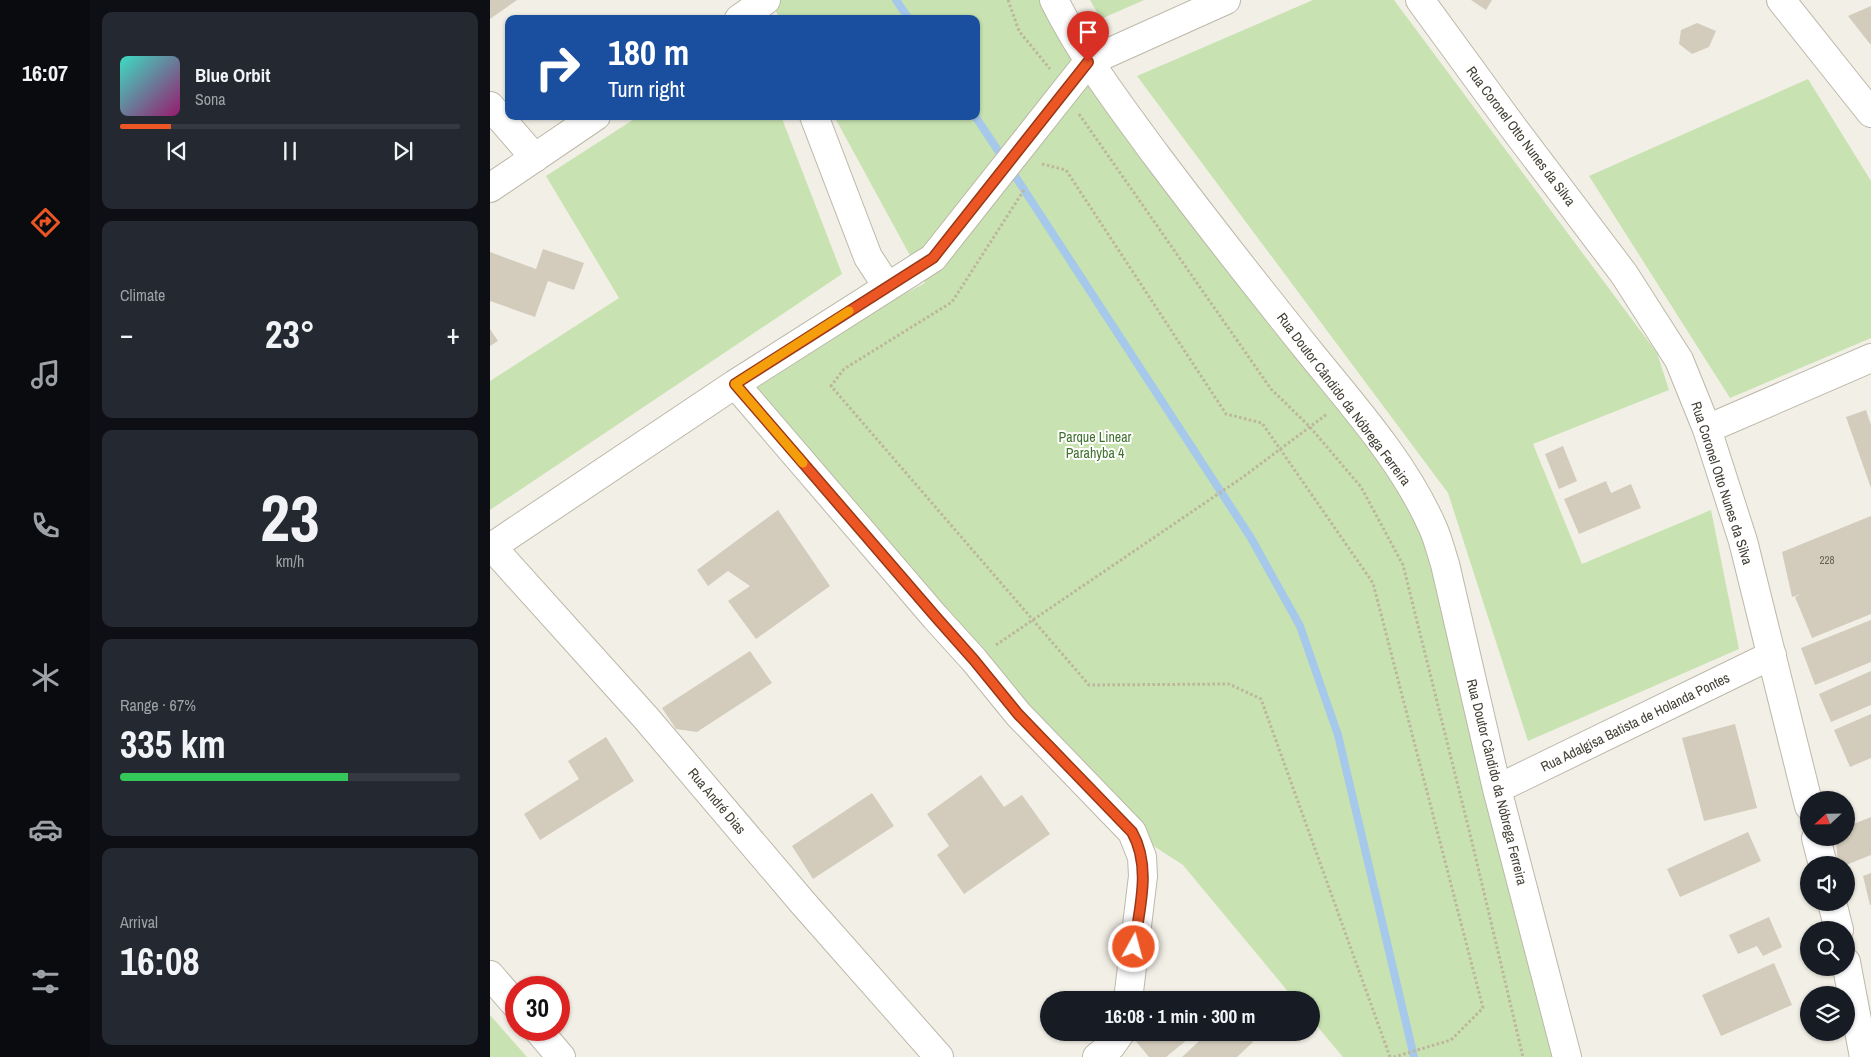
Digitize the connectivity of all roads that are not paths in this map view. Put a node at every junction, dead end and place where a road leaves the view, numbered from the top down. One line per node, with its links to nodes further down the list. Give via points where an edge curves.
1 (768, 0): 6 (street); 7 (street)
2 (1054, 0): 8 (street, Rua Doutor Cândido da Nóbrega Ferreira)
3 (1226, 0): 8 (street)
4 (1420, 0): 18 (street, Rua Coronel Otto Nunes da Silva, via 1624,274 1679,360)
5 (1781, 0): 10 (street)
6 (745, 15)
7 (775, 15)
8 (1088, 62): 15 (street, via 933,258); 21 (street, Rua Doutor Cândido da Nóbrega Ferreira, via 1182,190 1397,464 1422,505 1445,564)
9 (490, 106): 13 (street)
10 (1871, 113)
11 (590, 120): 13 (street)
12 (816, 120): 15 (street, via 868,257)
13 (535, 158): 14 (street)
14 (490, 188)
15 (888, 286): 17 (street)
16 (1871, 358): 18 (street)
17 (735, 384): 19 (street); 25 (street, via 1018,714 1132,832 1142,857 1143,876)
18 (1707, 428): 20 (street, Rua Coronel Otto Nunes da Silva, via 1743,541)
19 (491, 547): 30 (street, Rua André Dias, via 646,718)
20 (1772, 655): 21 (street, Rua Adalgisa Batista de Holanda Pontes); 22 (street, Rua Coronel Otto Nunes da Silva)
21 (1498, 789): 32 (street, Rua Doutor Cândido da Nóbrega Ferreira)
22 (1805, 791)
23 (490, 975): 26 (street)
24 (1849, 976): 33 (street)
25 (1129, 991)
26 (505, 992)
27 (547, 1041): 29 (street)
28 (1115, 1041): 31 (street)
29 (561, 1057)
30 (939, 1057)
31 (1097, 1057)
32 (1567, 1057)
33 (1864, 1057)

